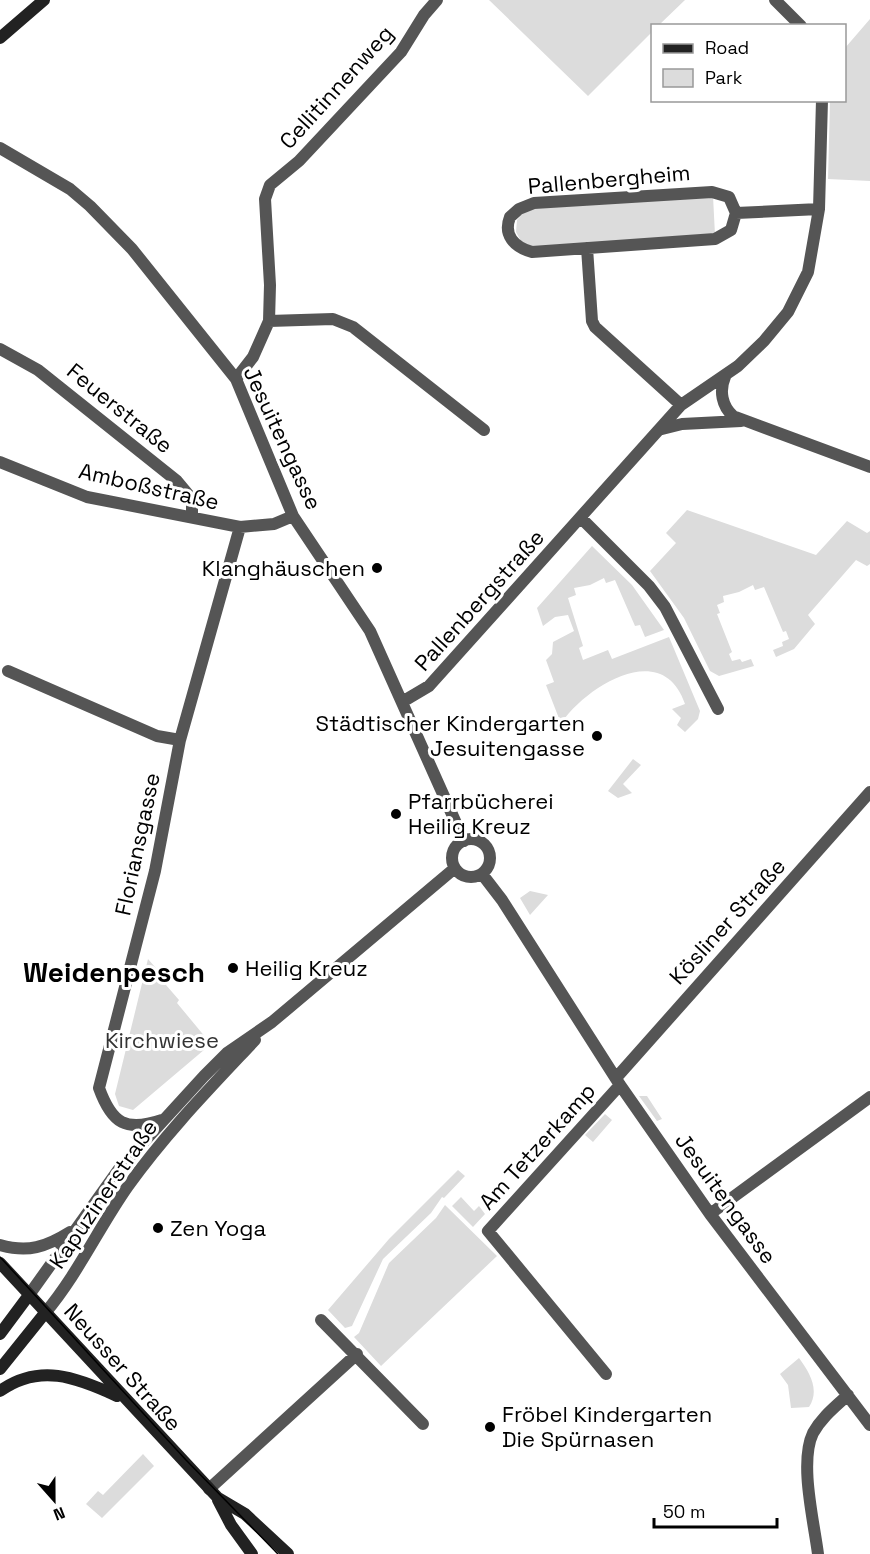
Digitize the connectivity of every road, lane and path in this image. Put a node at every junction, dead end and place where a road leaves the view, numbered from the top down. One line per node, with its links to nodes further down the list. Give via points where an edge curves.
1 (44, 0): 5 (main road)
2 (437, 0): 11 (street, Cellitinnenweg, via 401,52 299,160 270,185 265,200)
3 (775, 0): 4 (street)
4 (799, 24)
5 (0, 38)
6 (822, 102): 8 (street, Pallenbergstraße)
7 (0, 148): 14 (street, Jesuitengasse, via 70,189 90,206 132,249)
8 (819, 209): 9 (street); 13 (street, Pallenbergstraße, via 808,272 798,295 764,341)
9 (736, 213): 10 (street, Pallenbergheim, via 731,230 715,239); 10 (street, Pallenbergheim, via 729,197 712,192 534,203 510,217 510,238 526,250)
10 (587, 248): 15 (street, via 595,327)
11 (269, 321): 14 (street, via 253,357); 18 (street, via 333,319 353,327)
12 (0, 349): 22 (street, Feuerstraße, via 38,370 177,481 192,499)
13 (725, 377): 15 (street, Pallenbergstraße); 16 (street, via 721,392 725,405)
14 (236, 379): 21 (street, Jesuitengasse)
15 (681, 405): 17 (street, Pallenbergstraße)
16 (741, 421): 17 (street); 20 (street)
17 (662, 429): 23 (street, Pallenbergstraße)
18 (484, 430)
19 (0, 462): 22 (street, Amboßstraße, via 87,497)
20 (870, 467)
21 (293, 516): 24 (street, Amboßstraße, via 274,524); 26 (street, Jesuitengasse, via 370,631)
22 (192, 517): 24 (street, Amboßstraße)
23 (581, 518): 26 (street, Pallenbergstraße, via 429,686); 27 (street, via 649,586 664,607)
24 (240, 527): 28 (street, Floriansgasse)
25 (8, 672): 28 (street, via 157,736)
26 (402, 702): 30 (street, Jesuitengasse)
27 (718, 710)
28 (180, 740): 36 (street, Floriansgasse, via 155,871 99,1088 104,1103 121,1122 138,1127)
29 (870, 792): 34 (street, Kösliner Straße)
30 (464, 841): 31 (street, via 453,855); 32 (street, via 479,841 488,849 490,863)
31 (455, 868): 32 (street, via 467,877); 33 (street, Kapuzinerstraße)
32 (482, 874): 34 (street, Jesuitengasse)
33 (272, 1022): 36 (street, Kapuzinerstraße, via 227,1053); 42 (street, Kapuzinerstraße, via 153,1152)
34 (618, 1082): 37 (street, Jesuitengasse); 47 (street, Am Tetzerkamp, via 488,1231)
35 (870, 1097): 37 (street)
36 (162, 1120): 38 (street, Kapuzinerstraße, via 133,1151)
37 (710, 1214): 49 (street, Jesuitengasse)
38 (73, 1230): 39 (street, Kapuzinerstraße, via 35,1249); 41 (street, Kapuzinerstraße)
39 (0, 1245)
40 (0, 1263): 41 (main road, Neusser Straße)
41 (29, 1295): 42 (main road, Neusser Straße); 44 (main road)
42 (45, 1313): 46 (main road); 50 (main road, Neusser Straße)
43 (321, 1320): 45 (street)
44 (0, 1334)
45 (357, 1354): 51 (street); 53 (street)
46 (0, 1369)
47 (606, 1374)
48 (0, 1391): 50 (main road, via 24,1378 53,1374 78,1379)
49 (848, 1395): 52 (street, Jesuitengasse); 56 (street, via 822,1419 809,1443 808,1478)
50 (123, 1398): 53 (main road, Neusser Straße)
51 (423, 1424)
52 (870, 1425)
53 (213, 1494): 54 (main road, Neusser Straße); 55 (main road, Neusser Straße, via 245,1514)
54 (252, 1554)
55 (288, 1554)
56 (818, 1554)

